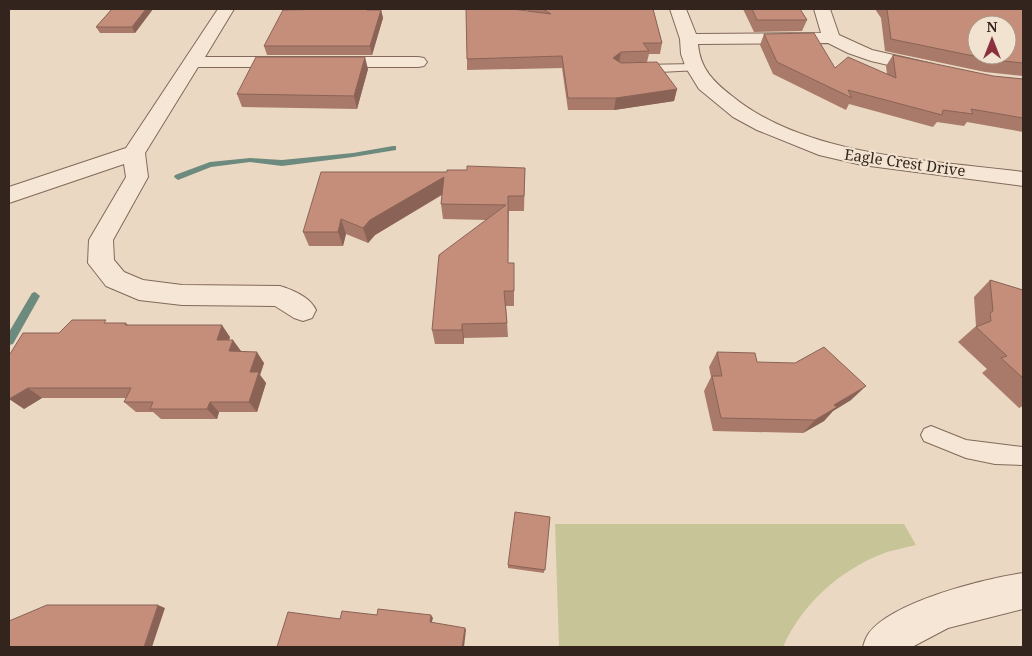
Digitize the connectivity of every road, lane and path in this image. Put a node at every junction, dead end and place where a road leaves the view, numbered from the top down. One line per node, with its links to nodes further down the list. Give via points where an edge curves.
1 (226, 9): 6 (street)
2 (678, 9): 5 (street, Eagle Crest Drive)
3 (822, 9): 4 (street)
4 (831, 38): 5 (street); 10 (street, via 878,58)
5 (689, 39): 8 (street, Eagle Crest Drive)
6 (193, 62): 7 (street); 11 (street)
7 (418, 62)
8 (694, 68): 9 (lane); 12 (street, Eagle Crest Drive, via 706,85 740,113 794,139 862,158)
9 (628, 69)
10 (943, 72)
11 (134, 154): 13 (street); 14 (street, via 137,177 101,240 101,263 115,279 139,290 171,294 280,296)
12 (1023, 179)
13 (9, 195)
14 (304, 310)
15 (932, 435): 16 (lane, via 966,449)
16 (1023, 456)
17 (1023, 591): 18 (street, via 971,601 921,619)
18 (882, 647)

